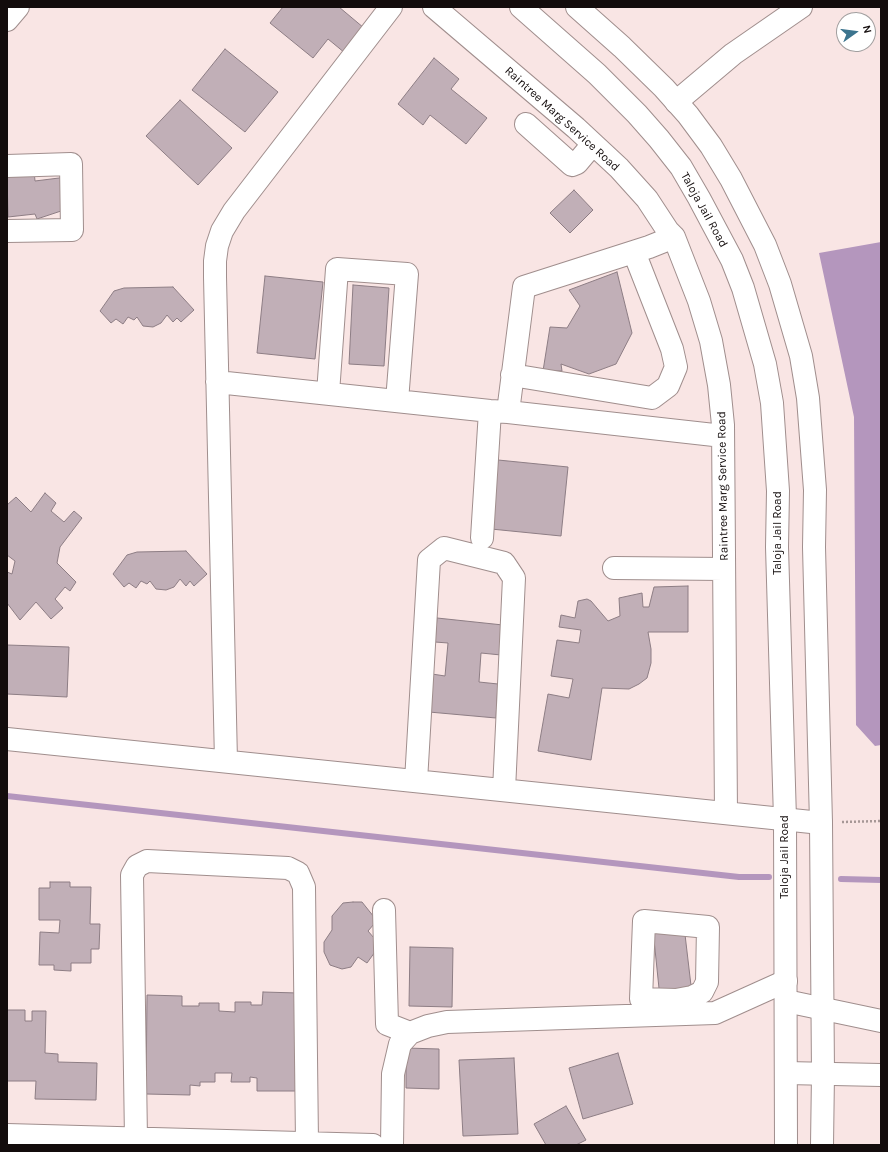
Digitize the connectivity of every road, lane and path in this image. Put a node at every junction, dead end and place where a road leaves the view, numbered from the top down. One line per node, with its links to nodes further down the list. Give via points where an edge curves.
1 (18, 7): 7 (street)
2 (391, 7): 16 (street, via 234,211 222,231 216,246 215,261)
3 (434, 7): 10 (street, Raintree Marg Service Road)
4 (521, 7): 29 (street, Taloja Jail Road, via 597,74 659,139 681,167 699,198 732,260 743,288 765,364 772,403 778,491 777,547)
5 (577, 7): 8 (street, via 622,47)
6 (800, 7): 8 (street, via 733,54)
7 (7, 20)
8 (676, 102): 31 (street, via 711,146 750,214 778,275 801,356 808,398 815,490 814,547)
9 (526, 124): 10 (street, via 572,165 577,163)
10 (593, 144): 13 (street, Raintree Marg Service Road, via 647,198)
11 (7, 166): 12 (street, via 71,164 72,230)
12 (7, 231)
13 (674, 238): 14 (street); 20 (street, Raintree Marg Service Road, via 699,301 711,341 719,385)
14 (634, 252): 15 (street, via 524,287); 15 (street, via 672,349 676,367 668,386 652,398)
15 (512, 375): 19 (street)
16 (217, 382): 17 (street); 25 (street)
17 (329, 387): 18 (street); 18 (street, via 337,269 407,274)
18 (398, 394): 19 (street)
19 (499, 411): 20 (street); 21 (street)
20 (723, 436): 23 (street, Raintree Marg Service Road)
21 (482, 538)
22 (614, 568): 23 (street)
23 (724, 569): 28 (street, Raintree Marg Service Road)
24 (7, 739): 25 (street)
25 (226, 761): 26 (street)
26 (416, 781): 27 (street); 27 (street, via 429,560 444,548 504,563 514,578)
27 (504, 790): 28 (street)
28 (726, 813): 29 (street)
29 (785, 819): 31 (street); 33 (street, Taloja Jail Road)
30 (881, 821): 31 (path)
31 (821, 823): 34 (street)
32 (384, 910): 36 (street, via 388,1024)
33 (786, 991): 34 (street); 36 (street, via 716,1013 651,1007 447,1022 428,1026); 37 (street, Taloja Jail Road)
34 (822, 1009): 35 (street); 38 (street)
35 (881, 1021)
36 (410, 1034): 44 (street, via 400,1044 393,1074)
37 (786, 1073): 38 (street); 45 (street, Taloja Jail Road)
38 (823, 1074): 39 (street); 46 (street)
39 (881, 1076)
40 (7, 1135): 41 (street)
41 (136, 1139): 42 (street); 42 (street, via 132,875 137,866 147,861 288,868 298,873 304,887)
42 (307, 1143): 43 (street)
43 (373, 1145)
44 (392, 1145)
45 (786, 1145)
46 (822, 1145)

